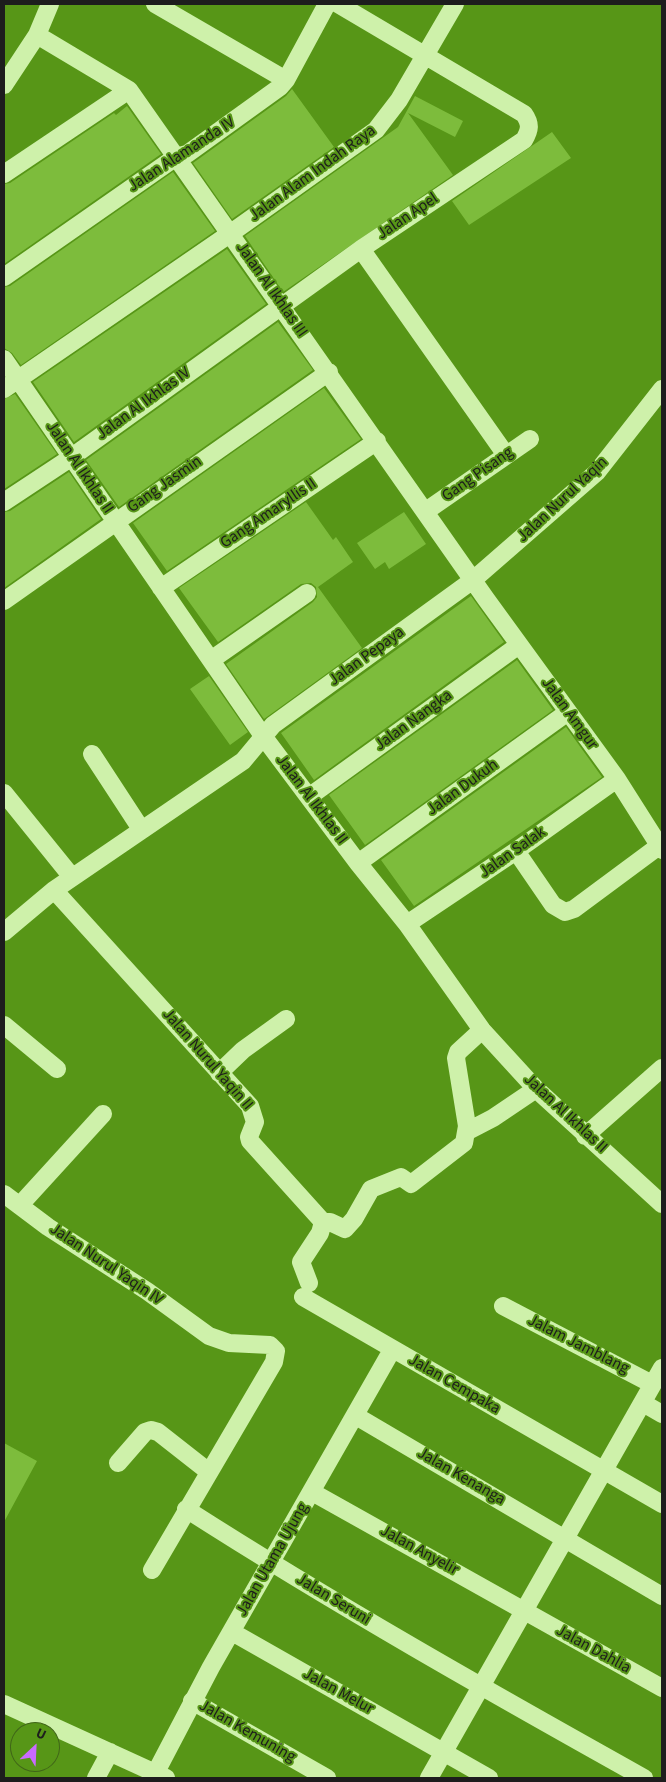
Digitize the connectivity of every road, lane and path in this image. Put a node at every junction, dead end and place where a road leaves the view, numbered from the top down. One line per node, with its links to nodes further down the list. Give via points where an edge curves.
1 (50, 4): 6 (street)
2 (155, 4): 8 (street)
3 (327, 4): 8 (street, Jalan Alamanda IV)
4 (338, 4): 7 (street)
5 (455, 4): 7 (street, Jalan Alam Indah Raya)
6 (37, 35): 9 (street); 10 (street, Jalan Al Ikhlas III)
7 (425, 54): 13 (street, Jalan Alam Indah Raya, via 388,117 376,130); 14 (street, Jalan Apel, via 524,114 530,127 524,140)
8 (286, 80): 11 (street, Jalan Alamanda IV, via 271,95 186,154)
9 (4, 86)
10 (129, 90): 11 (street, Jalan Al Ikhlas III); 12 (street)
11 (176, 157): 13 (street, Jalan Al Ikhlas III); 15 (street, Jalan Alamanda IV)
12 (4, 174)
13 (231, 234): 16 (street, Jalan Al Ikhlas III); 19 (street, Jalan Alam Indah Raya)
14 (361, 248): 16 (street, Jalan Apel); 23 (street)
15 (4, 277)
16 (282, 304): 18 (street, Jalan Al Ikhlas III); 24 (street, Jalan Al Ikhlas IV)
17 (4, 359): 19 (street, Jalan Al Ikhlas II)
18 (329, 372): 22 (street, Jalan Al Ikhlas III); 27 (street, Gang Jasmin)
19 (11, 384): 24 (street, Jalan Al Ikhlas II)
20 (662, 389): 28 (street, Jalan Nurul Yaqin, via 597,472)
21 (530, 439): 23 (street, Gang Pisang)
22 (376, 441): 26 (street, Jalan Al Ikhlas III); 29 (street, Gang Amaryllis II)
23 (506, 455): 26 (street, Gang Pisang)
24 (72, 456): 25 (street, Jalan Al Ikhlas IV); 27 (street, Jalan Al Ikhlas II)
25 (4, 502)
26 (426, 511): 28 (street, Jalan Al Ikhlas III)
27 (114, 521): 29 (street, Jalan Al Ikhlas II); 31 (street, Gang Jasmin)
28 (473, 580): 32 (street, Jalan Amgur); 35 (street, Jalan Pepaya, via 273,725)
29 (161, 588): 33 (street, Jalan Al Ikhlas II)
30 (308, 593): 33 (street)
31 (4, 601)
32 (519, 645): 34 (street, Jalan Amgur); 39 (street, Jalan Nangka)
33 (211, 660): 35 (street, Jalan Al Ikhlas II)
34 (568, 712): 37 (street, Jalan Amgur); 43 (street, Jalan Dukuh)
35 (263, 736): 39 (street, Jalan Al Ikhlas II); 40 (street, Jalan Pepaya, via 243,760)
36 (92, 754): 40 (street)
37 (617, 779): 41 (street, Jalan Amgur); 42 (street, Jalan Salak)
38 (4, 793): 44 (street)
39 (310, 796): 43 (street, Jalan Al Ikhlas II)
40 (142, 829): 44 (street, Jalan Pepaya)
41 (660, 848): 42 (street, via 574,909 565,912 553,905)
42 (516, 851): 46 (street, Jalan Salak)
43 (358, 863): 46 (street, Jalan Al Ikhlas II)
44 (72, 877): 45 (street, Jalan Pepaya)
45 (54, 890): 47 (street, Jalan Pepaya); 53 (street, Jalan Nurul Yaqin II)
46 (407, 924): 50 (street, Jalan Al Ikhlas II)
47 (4, 932)
48 (286, 1019): 53 (street, via 243,1050)
49 (4, 1025): 52 (street)
50 (482, 1030): 54 (street, Jalan Al Ikhlas II); 56 (street, via 458,1052 456,1058)
51 (662, 1068): 57 (street)
52 (57, 1069)
53 (219, 1073): 61 (street, Jalan Nurul Yaqin II, via 254,1114 256,1122 250,1141)
54 (536, 1089): 56 (street); 57 (street, Jalan Al Ikhlas II)
55 (103, 1114): 60 (street)
56 (466, 1132): 61 (street, via 464,1143 411,1184 401,1176 371,1190 345,1229)
57 (585, 1136): 59 (street, Jalan Al Ikhlas II)
58 (4, 1194): 60 (street, Jalan Nurul Yaqin IV)
59 (662, 1204)
60 (20, 1205): 71 (street, Jalan Nurul Yaqin IV, via 209,1336 229,1343 270,1345 276,1351 274,1362)
61 (323, 1222): 63 (street, Jalan Cempaka, via 320,1233 301,1262 306,1290)
62 (503, 1306): 65 (street, Jalam Jamblang)
63 (392, 1350): 68 (street, Jalan Utama Ujung); 70 (street, Jalan Cempaka)
64 (662, 1368): 65 (street)
65 (652, 1384): 66 (street)
66 (643, 1403): 67 (street); 70 (street)
67 (662, 1414)
68 (356, 1416): 72 (street, Jalan Utama Ujung); 75 (street, Jalan Kenanga)
69 (118, 1463): 71 (street, via 145,1432 151,1430)
70 (605, 1470): 73 (street, Jalan Cempaka); 75 (street)
71 (209, 1472): 74 (street)
72 (312, 1492): 76 (street, Jalan Utama Ujung); 79 (street, Jalan Anyelir)
73 (662, 1504)
74 (186, 1509): 76 (street, Jalan Seruni); 77 (street)
75 (566, 1538): 78 (street, Jalan Kenanga); 79 (street)
76 (270, 1563): 80 (street, Jalan Utama Ujung); 81 (street, Jalan Seruni)
77 (152, 1570)
78 (662, 1596)
79 (525, 1611): 81 (street); 82 (street, Jalan Dahlia)
80 (232, 1632): 83 (street, Jalan Utama Ujung); 86 (street, Jalan Melur)
81 (481, 1687): 86 (street); 92 (street, Jalan Seruni)
82 (662, 1688)
83 (192, 1701): 87 (street, Jalan Utama Ujung); 89 (street, Jalan Kemuning)
84 (4, 1704): 85 (street)
85 (110, 1752): 87 (street); 88 (street)
86 (444, 1752): 90 (street); 91 (street, Jalan Melur)
87 (161, 1775)
88 (96, 1778)
89 (327, 1778)
90 (429, 1778)
91 (489, 1778)
92 (644, 1778)

